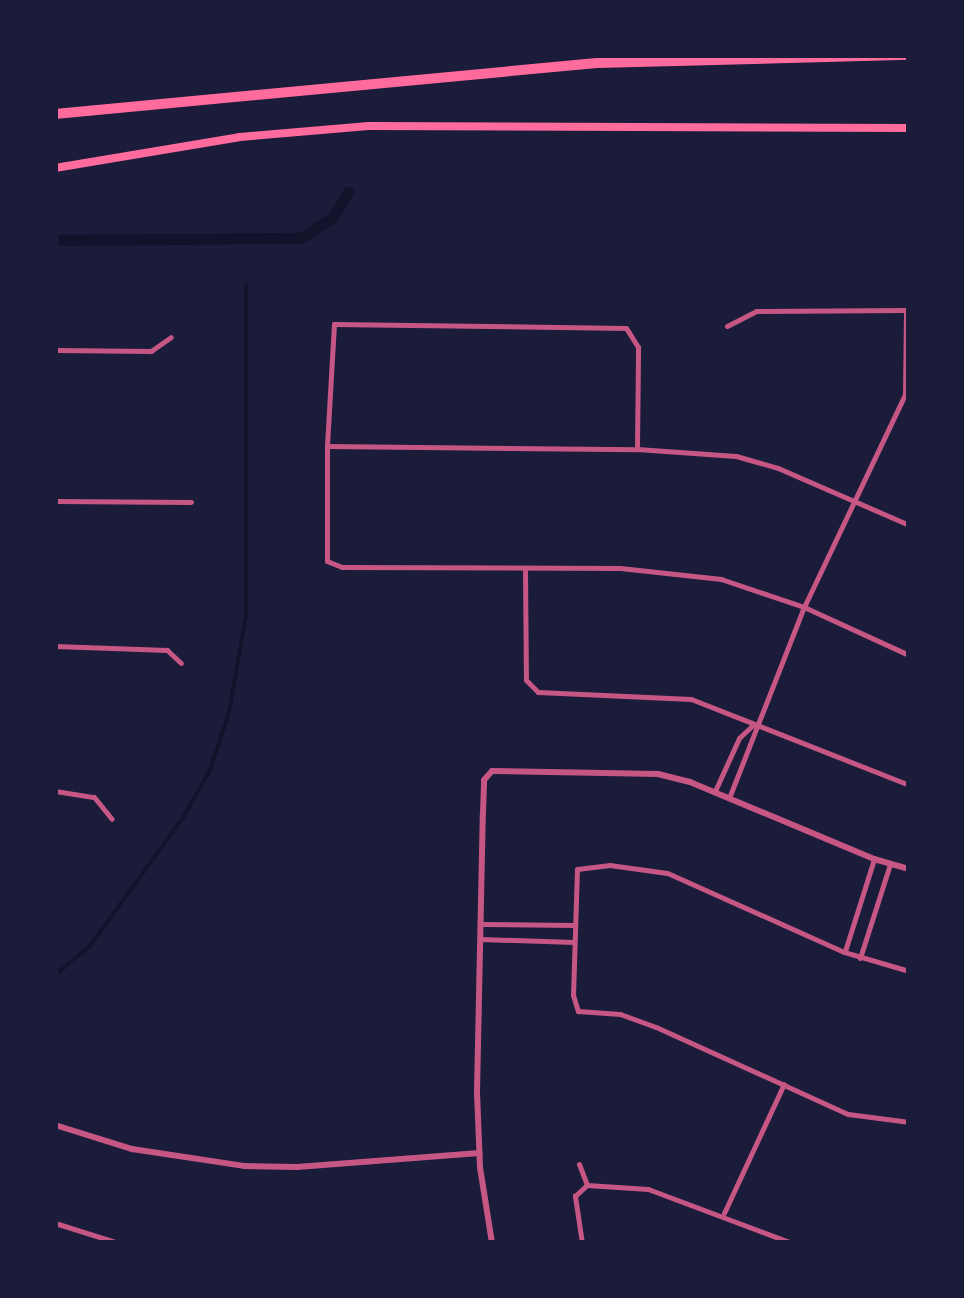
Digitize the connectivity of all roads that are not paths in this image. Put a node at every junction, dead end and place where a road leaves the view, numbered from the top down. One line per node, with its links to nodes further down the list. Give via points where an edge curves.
1 (909, 56): 2 (highway, via 692,59 456,74)
2 (55, 114)
3 (909, 128): 4 (main road, via 437,126 282,133)
4 (55, 168)
5 (908, 310): 6 (street, via 756,311); 12 (street, via 905,394)
6 (727, 326)
7 (171, 337): 8 (street, via 152,351)
8 (55, 350)
9 (327, 446): 10 (street); 10 (street, via 334,324 626,328 638,347); 15 (street, via 327,561 342,567)
10 (637, 449): 12 (street, via 736,456)
11 (55, 501): 13 (street)
12 (852, 501): 14 (street); 16 (street)
13 (191, 502)
14 (909, 525)
15 (525, 570): 16 (street, via 620,568 721,580); 20 (street, via 526,680 538,692 692,699)
16 (804, 607): 18 (street); 20 (street)
17 (55, 646): 19 (street, via 168,650)
18 (909, 655)
19 (181, 664)
20 (755, 723): 21 (street); 23 (street, via 739,738); 24 (street)
21 (909, 786)
22 (55, 791): 25 (street, via 94,797)
23 (715, 791): 24 (street); 29 (street, via 632,770 492,772 484,780)
24 (729, 798): 26 (street)
25 (112, 820)
26 (874, 859): 27 (street); 33 (street)
27 (890, 864): 28 (street); 34 (street)
28 (909, 869)
29 (481, 924): 30 (street); 31 (street)
30 (574, 925): 32 (street); 33 (street, via 577,869 610,866 667,873)
31 (481, 939): 32 (street); 39 (street)
32 (574, 942): 36 (street, via 578,1011 620,1014)
33 (844, 952): 34 (street)
34 (860, 958): 35 (street)
35 (909, 971)
36 (784, 1084): 37 (street, via 848,1114); 42 (street)
37 (909, 1122)
38 (55, 1125): 39 (street, via 132,1149 244,1166)
39 (479, 1153): 45 (street)
40 (579, 1164): 41 (street)
41 (587, 1185): 42 (street, via 648,1189); 46 (street, via 575,1196)
42 (724, 1214): 47 (street)
43 (55, 1223): 44 (street)
44 (119, 1243)
45 (492, 1243)
46 (582, 1243)
47 (792, 1243)

